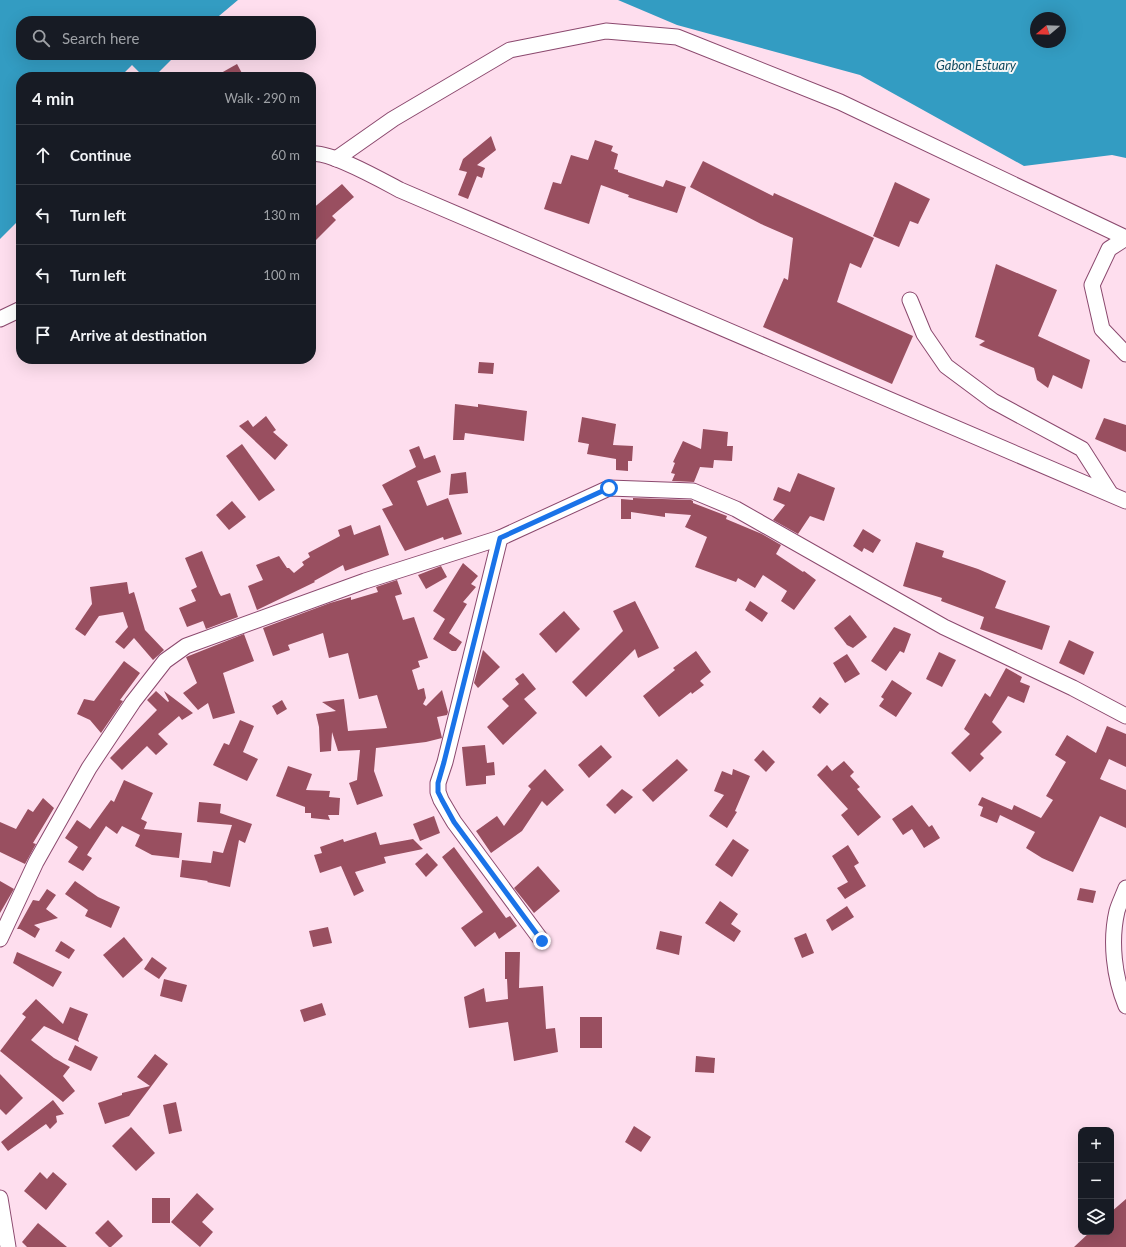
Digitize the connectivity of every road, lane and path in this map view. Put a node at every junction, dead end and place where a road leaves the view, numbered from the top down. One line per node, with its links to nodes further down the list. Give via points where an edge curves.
1 (316, 153): 2 (street)
2 (336, 159): 3 (street, via 393,119 510,50 606,31 677,37 840,102); 8 (street, via 400,190)
3 (1126, 238): 7 (street, via 1109,249 1092,285 1102,329)
4 (910, 300): 8 (street, via 924,334 946,366 993,401 1082,449)
5 (16, 311): 6 (street)
6 (0, 319)
7 (1126, 354)
8 (1110, 493): 9 (street)
9 (1126, 501)
10 (500, 538): 11 (street, via 609,488 693,491 736,509 944,627); 13 (street, via 365,581 186,646 165,661 133,702 89,768 36,862); 14 (street, via 438,783 438,792 454,822)
11 (1126, 716)
12 (1126, 888): 15 (street, via 1117,912 1114,940 1116,970)
13 (0, 939)
14 (542, 941)
15 (1126, 1006)
16 (0, 1198): 17 (street)
17 (8, 1247)

